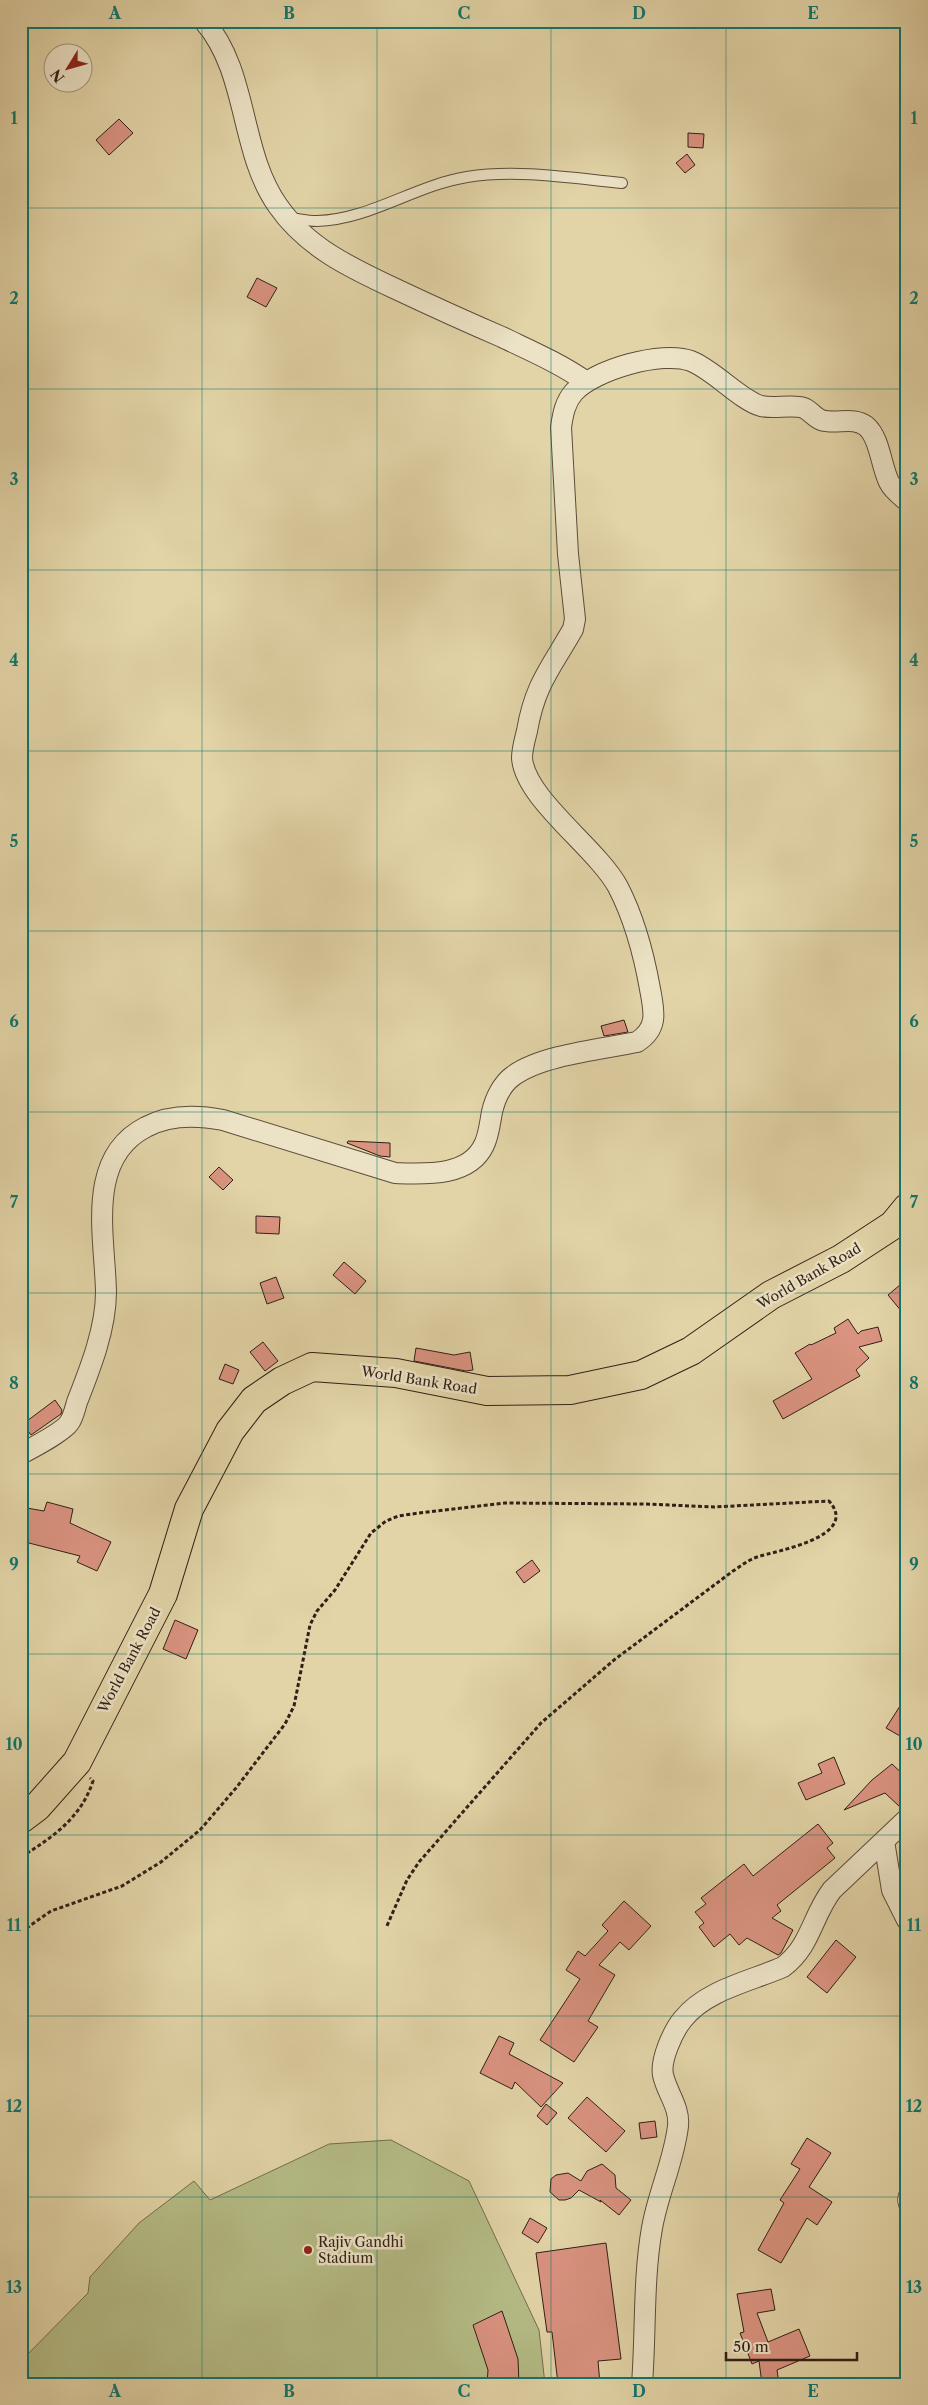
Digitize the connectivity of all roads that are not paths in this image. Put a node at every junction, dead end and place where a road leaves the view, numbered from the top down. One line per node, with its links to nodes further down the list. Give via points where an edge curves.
1 (204, 21): 3 (street, via 223,47 266,187)
2 (622, 183): 3 (lane, via 518,173 467,177 432,185 346,216 317,221)
3 (287, 217): 4 (street, via 320,249 362,273 550,359)
4 (586, 381): 5 (street, via 602,373 673,357 691,361 707,370 759,406 801,406 820,419 832,422 851,420 866,426 889,482); 7 (street, via 572,393 564,408 562,427 568,554 575,619 573,629 536,691 522,757 527,777 540,796 602,864 618,888 646,964 655,1015 653,1027 638,1042 568,1056 528,1067 512,1076 494,1104 485,1144 477,1157 450,1171 395,1173 202,1116 176,1117 132,1134 118,1149 108,1168 102,1210 106,1294 95,1358 69,1424)
5 (907, 501)
6 (907, 1208): 8 (main road, World Bank Road, via 893,1225 841,1259 771,1295 691,1351 641,1375 570,1390 487,1391 396,1373 312,1366 254,1400 230,1431 189,1509 163,1594 77,1762)
7 (21, 1454)
8 (21, 1819)
9 (907, 1819): 10 (street)
10 (884, 1841): 11 (street, via 892,1890); 14 (street, via 832,1890 805,1945 793,1960 711,1997 694,2008 675,2032 664,2061 663,2074 678,2123 652,2229)
11 (907, 1920)
12 (907, 2190): 13 (lane, via 903,2202)
13 (907, 2210)
14 (642, 2384)

